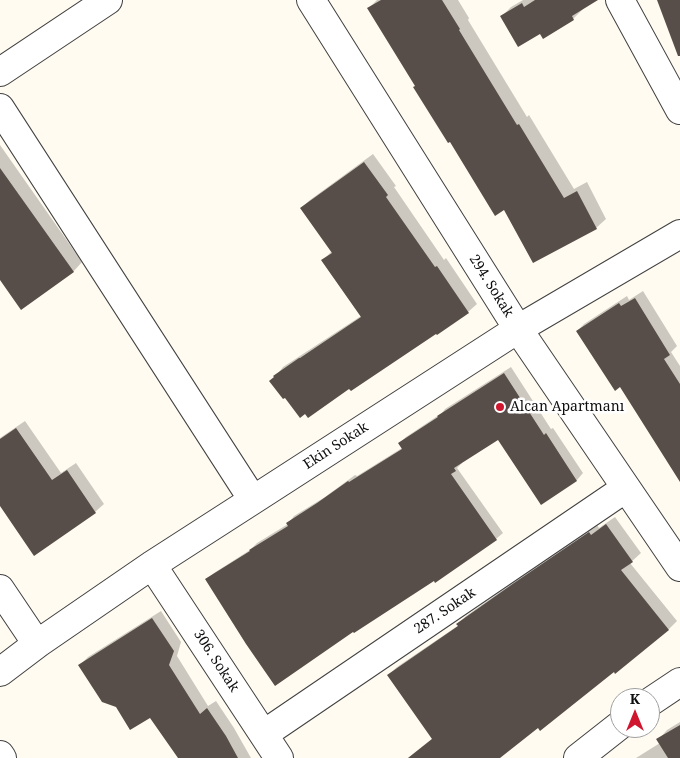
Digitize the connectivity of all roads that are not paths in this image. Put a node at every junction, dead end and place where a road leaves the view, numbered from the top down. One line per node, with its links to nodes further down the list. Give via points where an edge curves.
1 (108, 0): 4 (street)
2 (311, 0): 8 (street, 294. Sokak)
3 (620, 0): 6 (street)
4 (0, 72)
5 (0, 108): 10 (street)
6 (680, 110)
7 (680, 234): 8 (street, Ekin Sokak)
8 (518, 329): 9 (street, 294. Sokak); 10 (street, Ekin Sokak)
9 (626, 488): 12 (street, 294. Sokak); 18 (street, 287. Sokak)
10 (253, 500): 11 (street, Ekin Sokak)
11 (152, 565): 14 (street, Ekin Sokak); 18 (street, 306. Sokak)
12 (680, 567)
13 (0, 589): 14 (street)
14 (37, 644): 15 (street, Ekin Sokak)
15 (0, 672)
16 (680, 682): 17 (street)
17 (660, 695)
18 (264, 734): 20 (street, 306. Sokak)
19 (610, 734): 21 (street)
20 (279, 758)
21 (578, 758)

